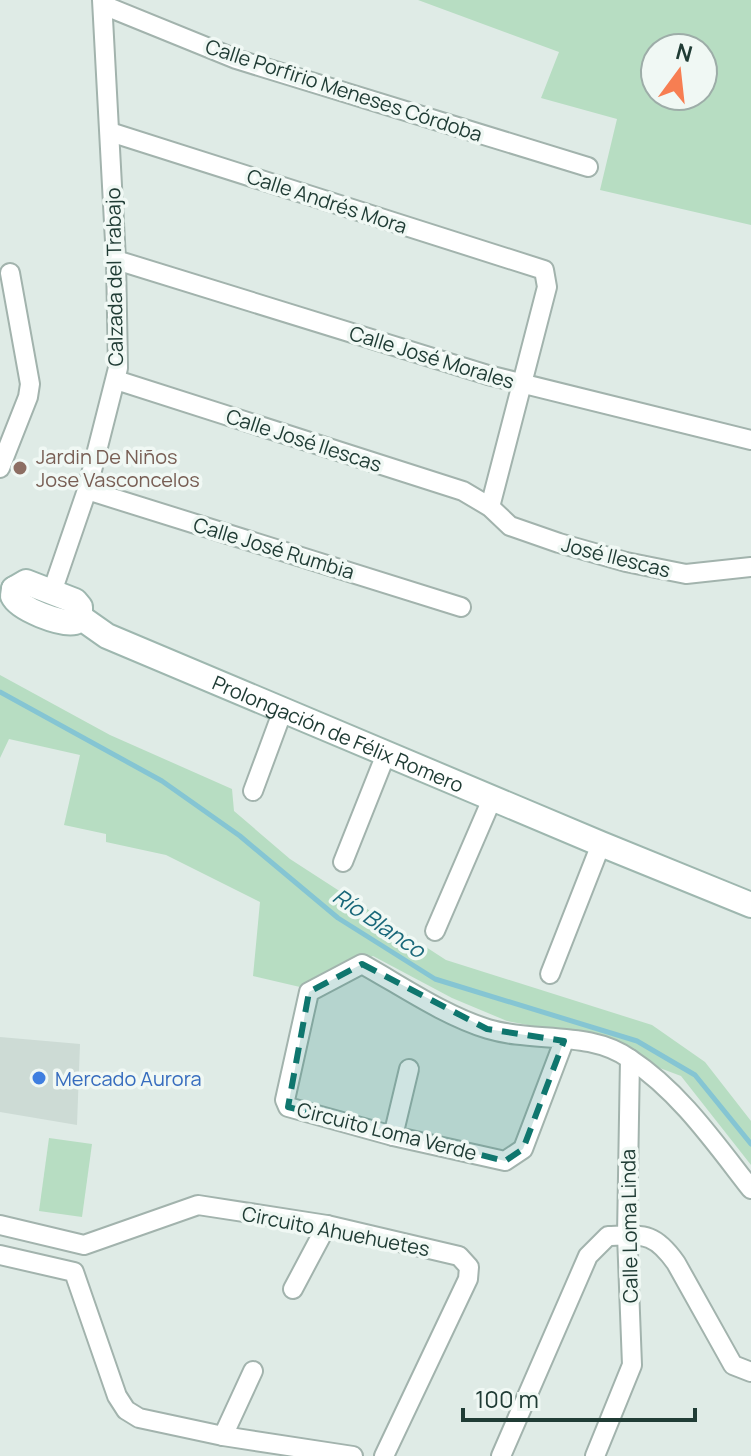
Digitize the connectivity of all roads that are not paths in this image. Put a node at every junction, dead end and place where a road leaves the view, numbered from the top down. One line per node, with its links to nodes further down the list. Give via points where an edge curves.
1 (102, 3): 2 (street, Calzada del Trabajo); 3 (street, Calle Porfirio Meneses Córdoba, via 236,59)
2 (110, 132): 4 (street, Calzada del Trabajo); 7 (street, Calle Andrés Mora, via 544,270 547,287)
3 (588, 167)
4 (116, 260): 6 (street, Calzada del Trabajo); 7 (street, Calle José Morales)
5 (10, 273): 9 (street, via 30,384)
6 (116, 380): 10 (street, Calzada del Trabajo); 11 (street, Calle José Ilescas, via 463,491)
7 (523, 384): 8 (street, Calle José Morales); 11 (street)
8 (751, 440)
9 (0, 468)
10 (87, 490): 14 (street, Calzada del Trabajo); 15 (street, Calle José Rumbia)
11 (490, 507): 12 (street, José Ilescas, via 510,526 626,562 686,574)
12 (751, 567)
13 (7, 585): 14 (main road, via 26,582); 16 (main road, via 19,605 68,624)
14 (52, 592): 16 (main road, Prolongación de Félix Romero, via 78,604)
15 (461, 607)
16 (80, 617): 17 (main road, Prolongación de Félix Romero, via 107,636)
17 (283, 710): 18 (main road, Prolongación de Félix Romero); 19 (street)
18 (386, 754): 20 (main road, Prolongación de Félix Romero); 22 (street)
19 (253, 791)
20 (492, 799): 21 (main road, Prolongación de Félix Romero); 24 (street)
21 (601, 844): 23 (main road, Prolongación de Félix Romero); 25 (street)
22 (343, 862)
23 (751, 905)
24 (435, 931)
25 (550, 974)
26 (564, 1041): 27 (street, via 596,1043); 29 (street, Circuito Loma Verde, via 523,1149 505,1161); 29 (street, Circuito Loma Verde, via 487,1029 362,964 309,992 285,1100 288,1107)
27 (630, 1059): 30 (street, via 653,1074); 33 (street, Calle Loma Linda)
28 (409, 1069): 29 (street)
29 (393, 1136)
30 (751, 1189)
31 (0, 1225): 32 (street, Circuito Ahuehuetes, via 84,1245 198,1205)
32 (327, 1225): 35 (street); 40 (street, Circuito Ahuehuetes, via 459,1256 469,1267 468,1279)
33 (627, 1235): 37 (street, via 647,1235 666,1249 733,1365); 41 (street, via 608,1236 588,1256); 42 (street, Calle Loma Linda, via 632,1365)
34 (0, 1255): 38 (street, via 74,1272 126,1410 139,1418)
35 (293, 1289)
36 (253, 1371): 38 (street)
37 (751, 1372)
38 (223, 1436): 39 (street)
39 (353, 1456)
40 (384, 1456)
41 (501, 1456)
42 (595, 1456)

